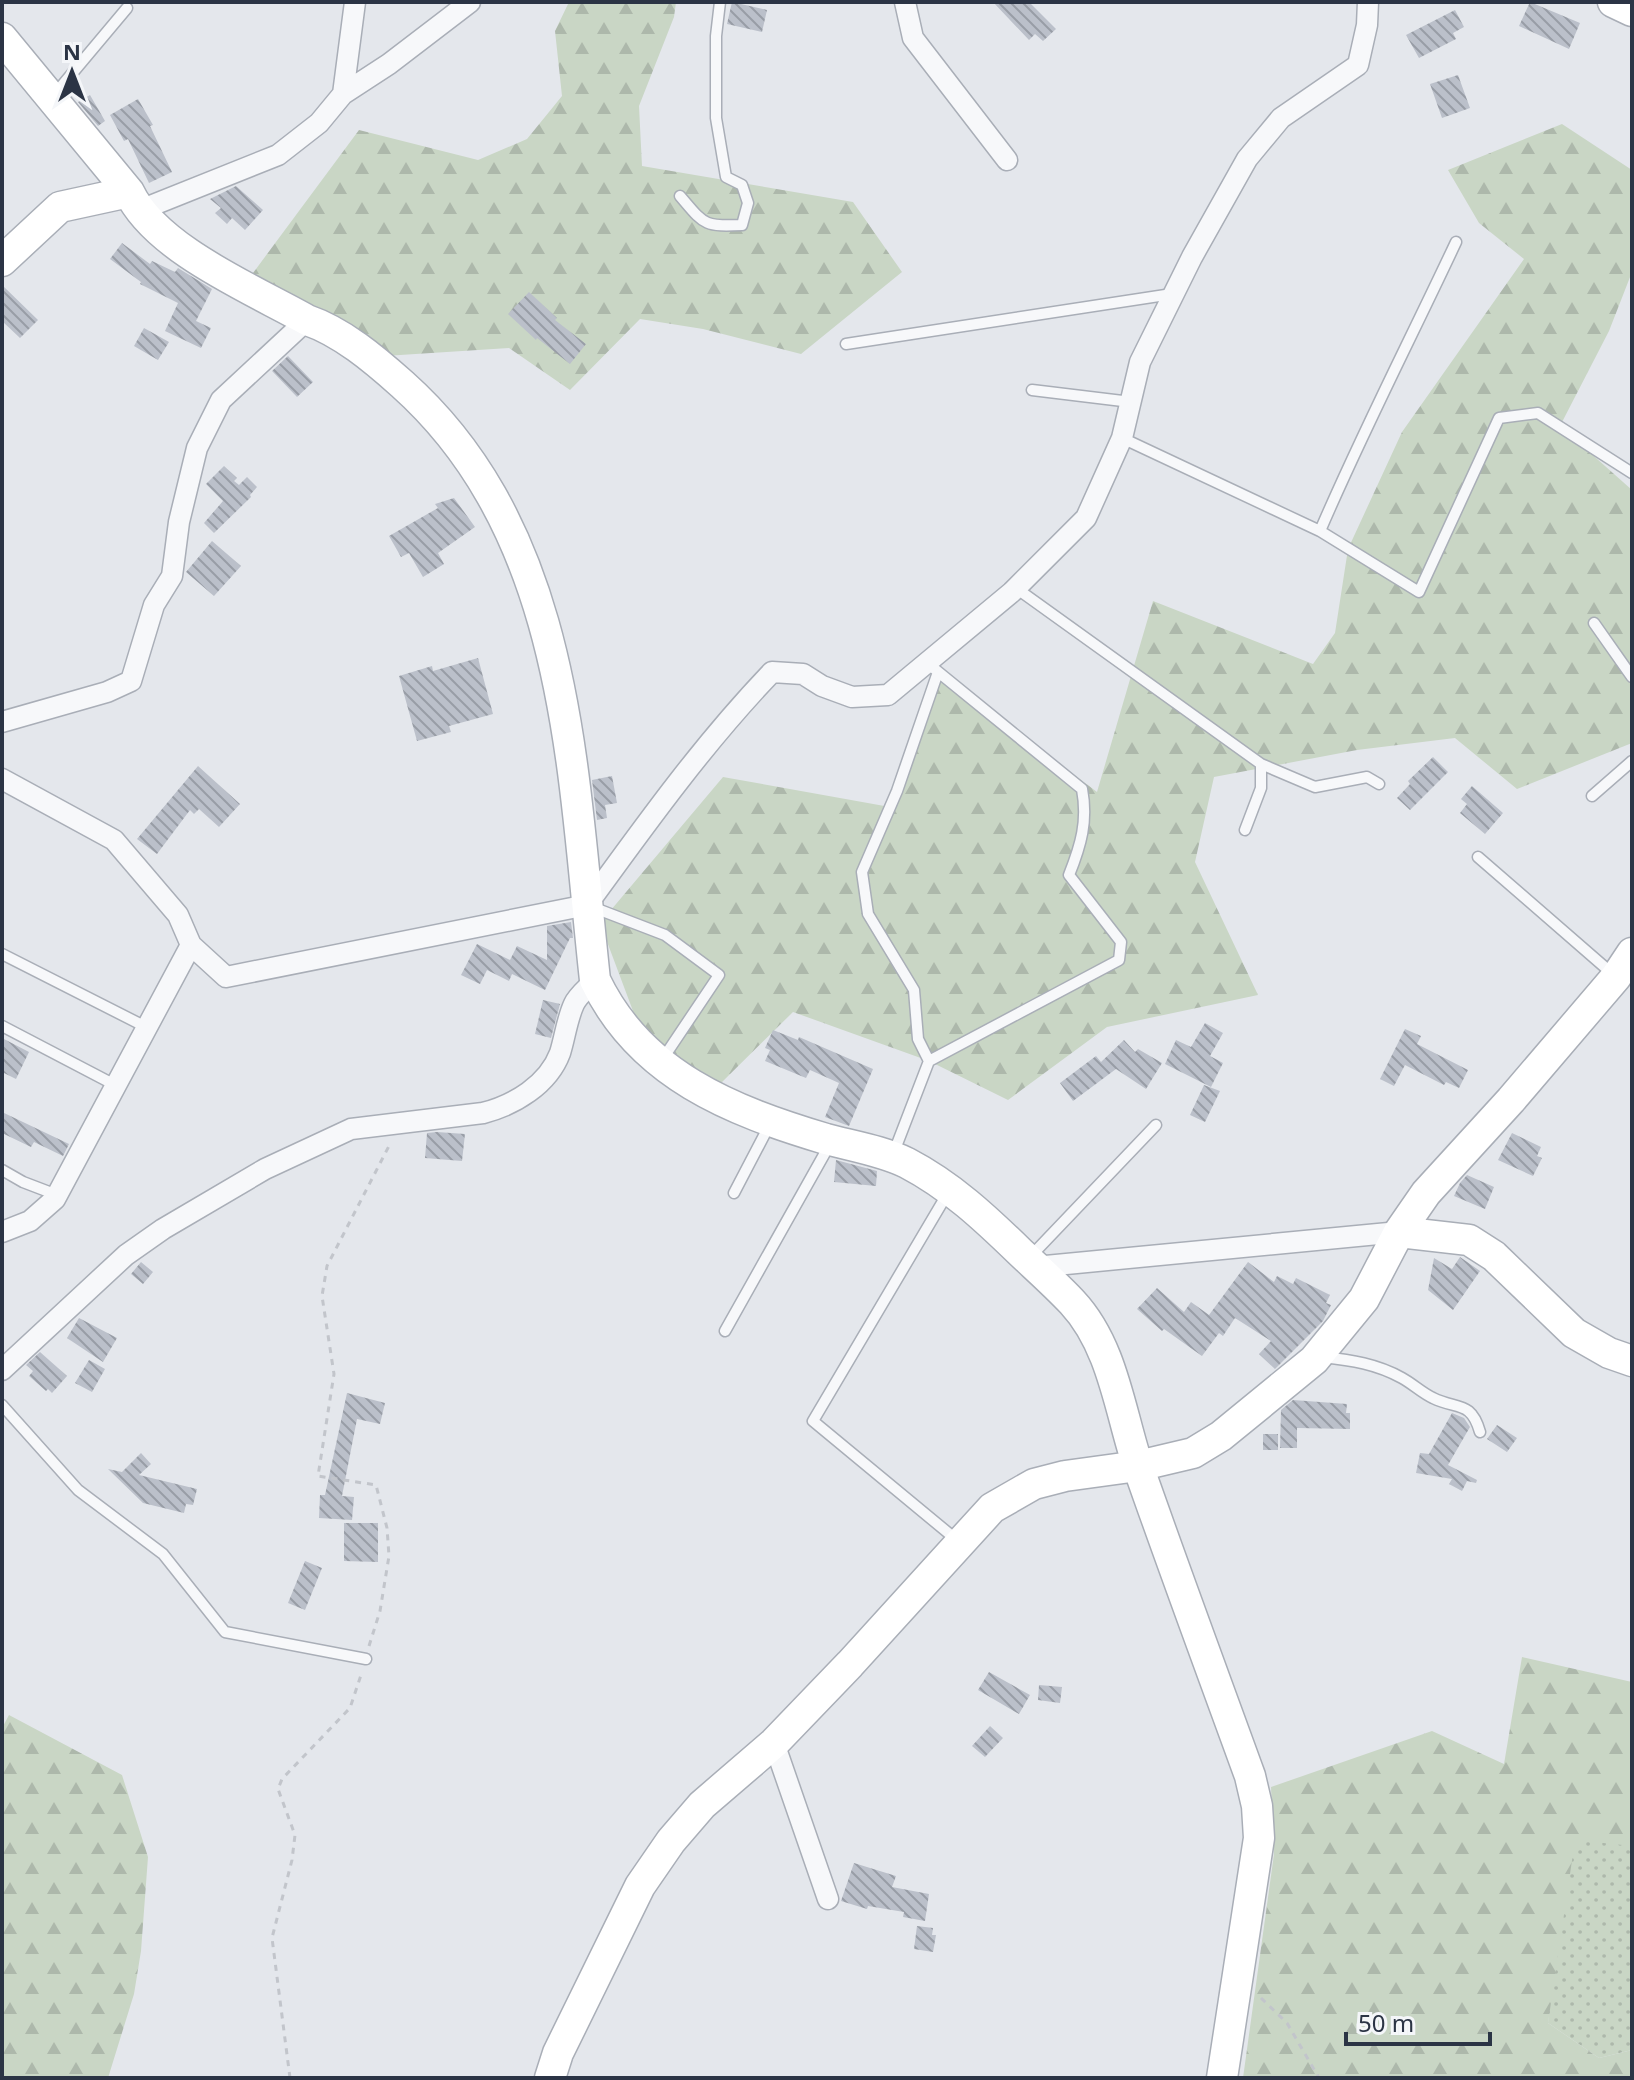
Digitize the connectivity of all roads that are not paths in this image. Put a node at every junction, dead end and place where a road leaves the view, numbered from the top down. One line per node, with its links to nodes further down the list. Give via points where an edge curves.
1 (355, 2): 10 (street)
2 (470, 2): 10 (street)
3 (720, 2): 13 (lane, via 716,118 726,177 742,185 748,203 742,225 702,222)
4 (905, 2): 12 (street, via 913,38)
5 (1368, 2): 17 (street, via 1358,65 1281,118 1247,159)
6 (1613, 2): 8 (street)
7 (127, 8): 11 (lane)
8 (1632, 11)
9 (2, 38): 11 (street)
10 (343, 94): 14 (street, via 319,123 278,155)
11 (52, 98): 14 (street)
12 (1007, 160)
13 (680, 196)
14 (134, 202): 16 (street, via 60,207); 18 (street, via 181,249)
15 (1456, 242): 24 (lane)
16 (2, 261)
17 (1173, 294): 19 (lane); 21 (street, via 1140,362)
18 (307, 320): 29 (street, via 221,400 197,448 172,576 154,605 131,681); 37 (street, via 327,327 383,367 431,410 472,464 513,537 552,653 570,750)
19 (846, 344)
20 (1032, 390): 21 (lane)
21 (1131, 402): 22 (street)
22 (1122, 438): 24 (lane); 25 (street, via 1086,518)
23 (1632, 473): 24 (lane, via 1538,413 1499,418 1419,592)
24 (1320, 531)
25 (1016, 588): 27 (street); 31 (lane)
26 (1594, 623): 28 (lane)
27 (932, 667): 37 (street, via 888,695 852,697 803,674 772,672 688,768); 45 (lane, via 897,791 862,872 868,914 914,990 918,1039); 45 (lane, via 1082,789 1087,812 1069,875 1121,942 1119,960)
28 (1632, 677)
29 (2, 722)
30 (1632, 761): 34 (lane)
31 (1261, 764): 33 (lane, via 1315,787 1367,777); 35 (lane, via 1261,788)
32 (2, 779): 38 (street, via 114,840 178,915)
33 (1379, 784)
34 (1592, 796)
35 (1245, 830)
36 (1478, 857): 40 (lane)
37 (587, 905): 38 (street, via 226,977); 41 (street); 44 (lane, via 665,935 719,975)
38 (191, 945): 43 (street)
39 (2, 954): 43 (lane)
40 (1627, 962): 56 (street, via 1426,1193)
41 (595, 980): 44 (street, via 609,1009); 61 (street, via 575,1002 549,1073 504,1108 351,1129 265,1169 126,1255)
42 (2, 1026): 46 (lane)
43 (146, 1027): 46 (street)
44 (660, 1061): 47 (street, via 698,1090)
45 (929, 1061): 50 (lane)
46 (115, 1085): 54 (street)
47 (771, 1122): 49 (street); 53 (lane)
48 (1156, 1125): 57 (lane)
49 (832, 1141): 50 (street); 58 (lane)
50 (891, 1158): 52 (street)
51 (2, 1170): 54 (lane)
52 (950, 1189): 57 (street); 65 (lane, via 813,1421)
53 (734, 1193)
54 (57, 1195): 55 (street, via 30,1221)
55 (2, 1232)
56 (1399, 1232): 57 (street); 59 (street, via 1364,1299); 60 (street, via 1469,1240 1494,1256 1574,1333)
57 (1032, 1263): 64 (street, via 1074,1304 1107,1361)
58 (725, 1331)
59 (1317, 1356): 63 (lane, via 1364,1362 1399,1376 1435,1399 1462,1406 1475,1417); 64 (street, via 1221,1436 1193,1453)
60 (1632, 1361)
61 (2, 1370)
62 (2, 1405): 66 (lane, via 78,1490 163,1554 225,1632)
63 (1480, 1432)
64 (1138, 1466): 65 (street, via 1034,1484 992,1508); 70 (street, via 1257,1806 1259,1838)
65 (959, 1542): 67 (street)
66 (366, 1659)
67 (774, 1743): 68 (street); 69 (street, via 702,1805 640,1886)
68 (828, 1899)
69 (550, 2078)
70 (1222, 2078)

